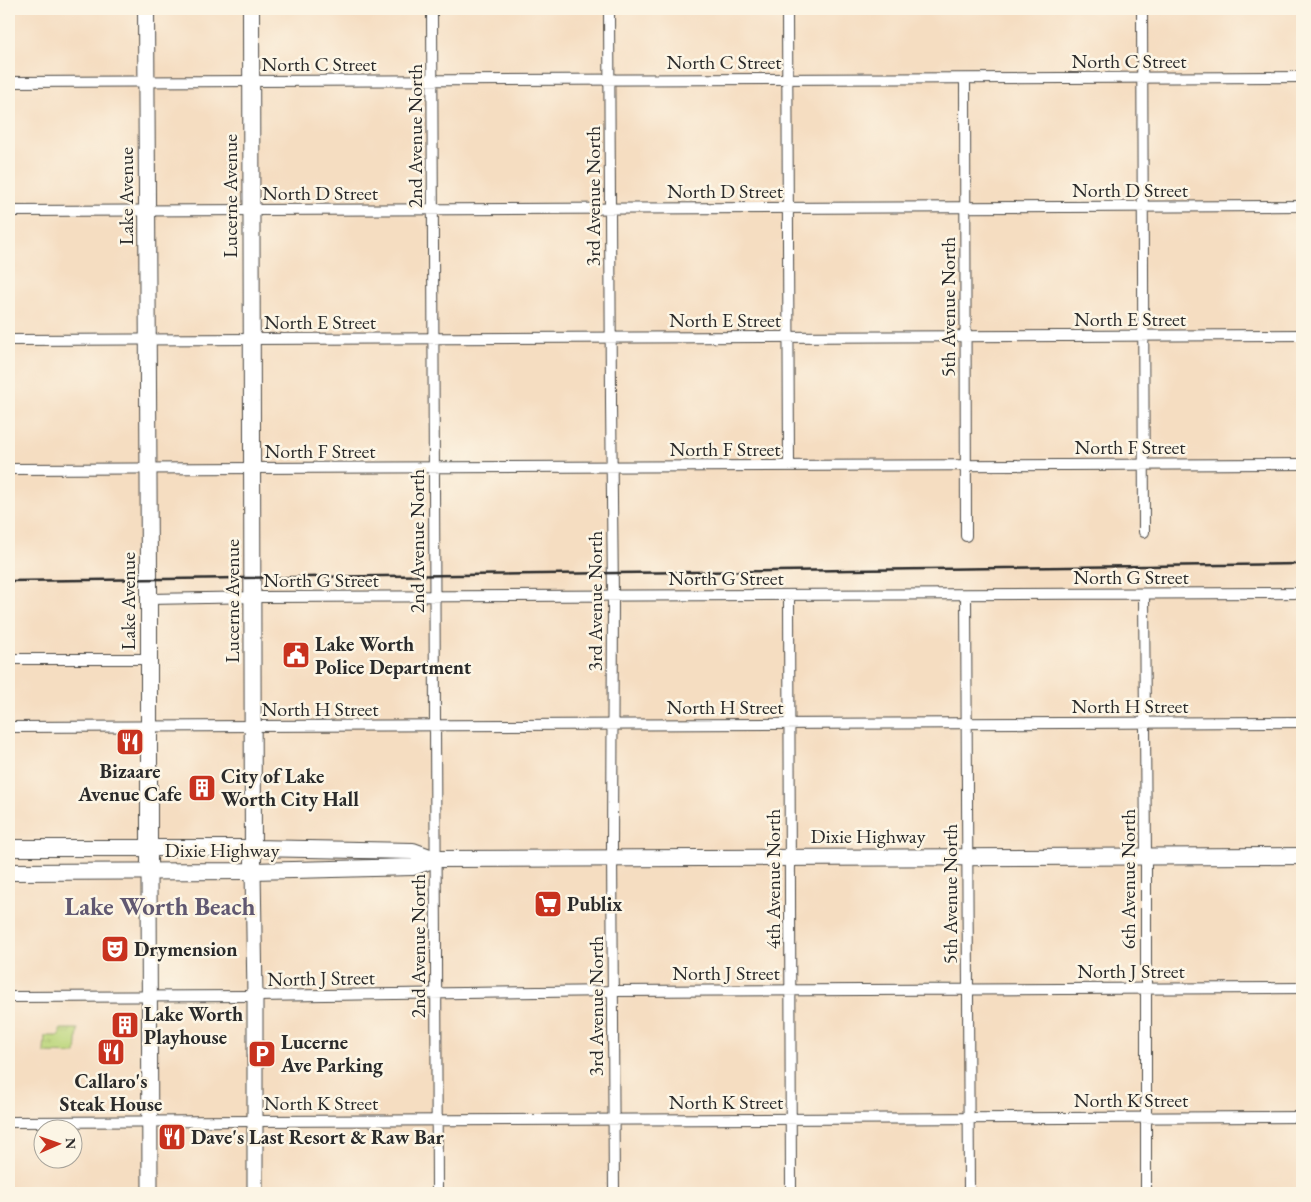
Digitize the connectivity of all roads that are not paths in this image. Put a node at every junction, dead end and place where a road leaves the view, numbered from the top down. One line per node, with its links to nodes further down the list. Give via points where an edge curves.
1 (146, 9): 14 (main road, Lake Avenue)
2 (251, 9): 15 (main road, Lucerne Avenue)
3 (432, 9): 12 (street, 2nd Avenue North)
4 (610, 9): 11 (street, 3rd Avenue North)
5 (787, 9): 9 (street)
6 (1142, 9): 7 (street)
7 (1142, 78): 8 (street, North C Street); 10 (street, North C Street); 17 (street)
8 (1302, 78)
9 (787, 79): 10 (street, North C Street); 11 (street, North C Street); 18 (street)
10 (964, 79): 19 (street, 5th Avenue North)
11 (610, 80): 12 (street, North C Street); 20 (street, 3rd Avenue North)
12 (432, 81): 15 (street, North C Street); 22 (street, 2nd Avenue North)
13 (9, 82): 14 (street, North C Street)
14 (146, 82): 15 (street, North C Street); 24 (main road, Lake Avenue)
15 (251, 82): 21 (main road, Lucerne Avenue)
16 (1302, 206): 17 (street, North D Street)
17 (1142, 207): 19 (street, North D Street); 26 (street)
18 (788, 208): 19 (street, North D Street); 20 (street, North D Street); 27 (street)
19 (965, 208): 28 (street, 5th Avenue North)
20 (610, 209): 22 (street, North D Street); 29 (street, 3rd Avenue North)
21 (252, 210): 22 (street, North D Street); 24 (street, North D Street); 30 (main road, Lucerne Avenue)
22 (433, 210): 31 (street, 2nd Avenue North)
23 (9, 211): 24 (street, North D Street)
24 (148, 211): 33 (main road, Lake Avenue)
25 (1302, 335): 26 (street, North E Street)
26 (1143, 336): 28 (street, North E Street); 35 (street)
27 (788, 337): 28 (street, North E Street); 29 (street, North E Street); 36 (street)
28 (966, 337): 37 (street, 5th Avenue North)
29 (611, 338): 31 (street, North E Street); 38 (street, 3rd Avenue North)
30 (252, 339): 31 (street, North E Street); 33 (street, North E Street); 39 (main road, Lucerne Avenue)
31 (433, 339): 40 (street, 2nd Avenue North)
32 (9, 340): 33 (street, North E Street)
33 (147, 340): 42 (main road, Lake Avenue)
34 (1302, 464): 35 (street, North F Street)
35 (1143, 465): 37 (street, North F Street); 43 (street)
36 (788, 466): 37 (street, North F Street); 38 (street, North F Street)
37 (966, 466): 44 (street, 5th Avenue North)
38 (612, 467): 40 (street, North F Street); 49 (street, 3rd Avenue North)
39 (252, 468): 40 (street, North F Street); 42 (street, North F Street); 50 (main road, Lucerne Avenue)
40 (434, 468): 51 (street, 2nd Avenue North)
41 (9, 469): 42 (street, North F Street)
42 (148, 469): 52 (main road, Lake Avenue)
43 (1144, 532)
44 (966, 536)
45 (1302, 593): 46 (street, North G Street)
46 (1144, 594): 48 (street, North G Street); 56 (street, 6th Avenue North)
47 (789, 595): 48 (street, North G Street); 49 (street, North G Street); 57 (street, 4th Avenue North)
48 (966, 595): 58 (street, 5th Avenue North)
49 (613, 596): 51 (street, North G Street); 59 (street, 3rd Avenue North)
50 (253, 597): 51 (street, North G Street); 52 (street, North G Street); 60 (main road, Lucerne Avenue)
51 (435, 597): 61 (street, 2nd Avenue North)
52 (149, 599): 54 (main road, Lake Avenue)
53 (9, 659): 54 (street)
54 (149, 660): 63 (main road, Lake Avenue)
55 (1302, 722): 56 (street, North H Street)
56 (1144, 723): 58 (street, North H Street); 67 (street, 6th Avenue North)
57 (790, 724): 58 (street, North H Street); 59 (street, North H Street); 69 (street, 4th Avenue North)
58 (967, 724): 70 (street, 5th Avenue North)
59 (613, 725): 61 (street, North H Street); 71 (street, 3rd Avenue North)
60 (254, 726): 61 (street, North H Street); 63 (street, North H Street); 66 (main road, Lucerne Avenue)
61 (435, 726): 72 (street, 2nd Avenue North)
62 (9, 727): 63 (street, North H Street)
63 (149, 727): 65 (main road, Lake Avenue)
64 (9, 848): 65 (main road, Dixie Highway)
65 (149, 848): 66 (main road, Dixie Highway); 73 (main road, Lake Avenue)
66 (253, 848): 72 (main road, Dixie Highway, via 413,851); 75 (main road, Lucerne Avenue)
67 (1146, 856): 68 (main road, Dixie Highway); 70 (main road, Dixie Highway); 77 (street, 6th Avenue North)
68 (1302, 856)
69 (790, 857): 70 (main road, Dixie Highway); 71 (main road, Dixie Highway); 78 (street, 4th Avenue North)
70 (967, 857): 79 (street, 5th Avenue North)
71 (612, 858): 72 (main road, Dixie Highway); 80 (street, 3rd Avenue North)
72 (435, 859): 75 (main road, Dixie Highway, via 413,867); 81 (street, 2nd Avenue North)
73 (149, 871): 74 (main road, Dixie Highway); 75 (main road, Dixie Highway); 84 (main road, Lake Avenue)
74 (9, 872)
75 (253, 872): 82 (main road, Lucerne Avenue)
76 (1302, 988): 77 (street, North J Street)
77 (1145, 989): 79 (street, North J Street); 86 (street, 6th Avenue North)
78 (791, 990): 79 (street, North J Street); 80 (street, North J Street); 87 (street, 4th Avenue North)
79 (968, 990): 88 (street, 5th Avenue North)
80 (613, 991): 81 (street, North J Street); 90 (street, 3rd Avenue North)
81 (436, 994): 82 (street, North J Street); 89 (street, 2nd Avenue North)
82 (255, 996): 84 (street, North J Street); 91 (main road, Lucerne Avenue)
83 (9, 997): 84 (street, North J Street)
84 (149, 997): 93 (main road, Lake Avenue)
85 (1302, 1117): 86 (street, North K Street)
86 (1146, 1118): 88 (street, North K Street); 100 (street, 6th Avenue North)
87 (791, 1119): 88 (street, North K Street); 90 (street, North K Street); 98 (street, 4th Avenue North)
88 (968, 1119): 99 (street, 5th Avenue North)
89 (436, 1120): 90 (street, North K Street); 91 (street, North K Street); 96 (street, 2nd Avenue North)
90 (614, 1120): 97 (street, 3rd Avenue North)
91 (255, 1121): 93 (street, North K Street); 95 (main road, Lucerne Avenue)
92 (9, 1122): 93 (street, North K Street)
93 (150, 1122): 94 (main road, Lake Avenue)
94 (150, 1193)
95 (255, 1193)
96 (437, 1193)
97 (614, 1193)
98 (791, 1193)
99 (969, 1193)
100 (1146, 1193)

